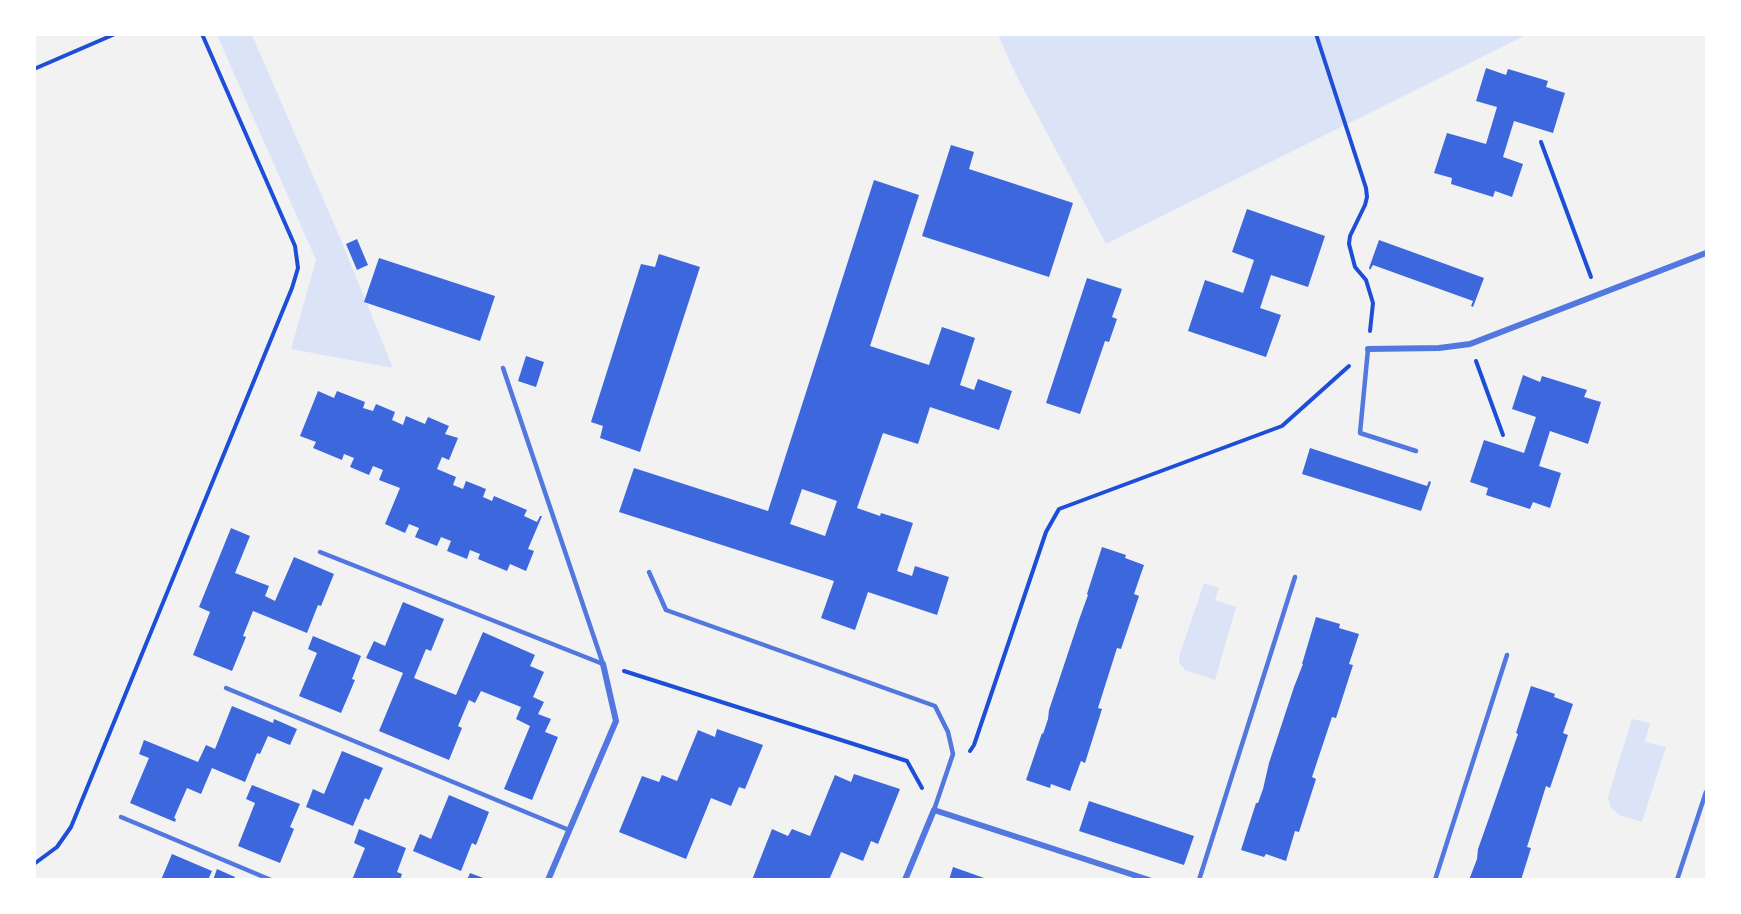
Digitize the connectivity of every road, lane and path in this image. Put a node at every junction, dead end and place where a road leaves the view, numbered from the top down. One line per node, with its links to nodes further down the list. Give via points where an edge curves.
1 (115, 34): 4 (path)
2 (202, 34): 24 (path, via 295,246 298,268 71,827 57,846)
3 (1316, 34): 9 (path, via 1366,188 1365,205 1349,244 1355,267 1366,280 1373,303)
4 (34, 69)
5 (1540, 142): 7 (path)
6 (1707, 253): 7 (street)
7 (1598, 295): 8 (street)
8 (1470, 344): 9 (street); 11 (path)
9 (1368, 349): 12 (lane, via 1360,433); 19 (path, via 1282,426 1059,509 1046,532)
10 (503, 368): 17 (lane)
11 (1503, 435)
12 (1416, 451)
13 (320, 552): 17 (lane)
14 (649, 572): 21 (lane, via 666,610 935,706 948,732 953,754)
15 (1295, 577): 29 (lane)
16 (1508, 655): 30 (lane)
17 (603, 664): 21 (path, via 907,761); 23 (street, via 616,721)
18 (226, 687): 23 (lane)
19 (968, 755)
20 (1707, 792): 31 (lane)
21 (934, 810): 27 (street); 28 (street)
22 (121, 818): 25 (lane)
23 (569, 830): 26 (street)
24 (34, 864)
25 (271, 879)
26 (548, 879)
27 (905, 879)
28 (1149, 879)
29 (1199, 879)
30 (1436, 879)
31 (1677, 879)

